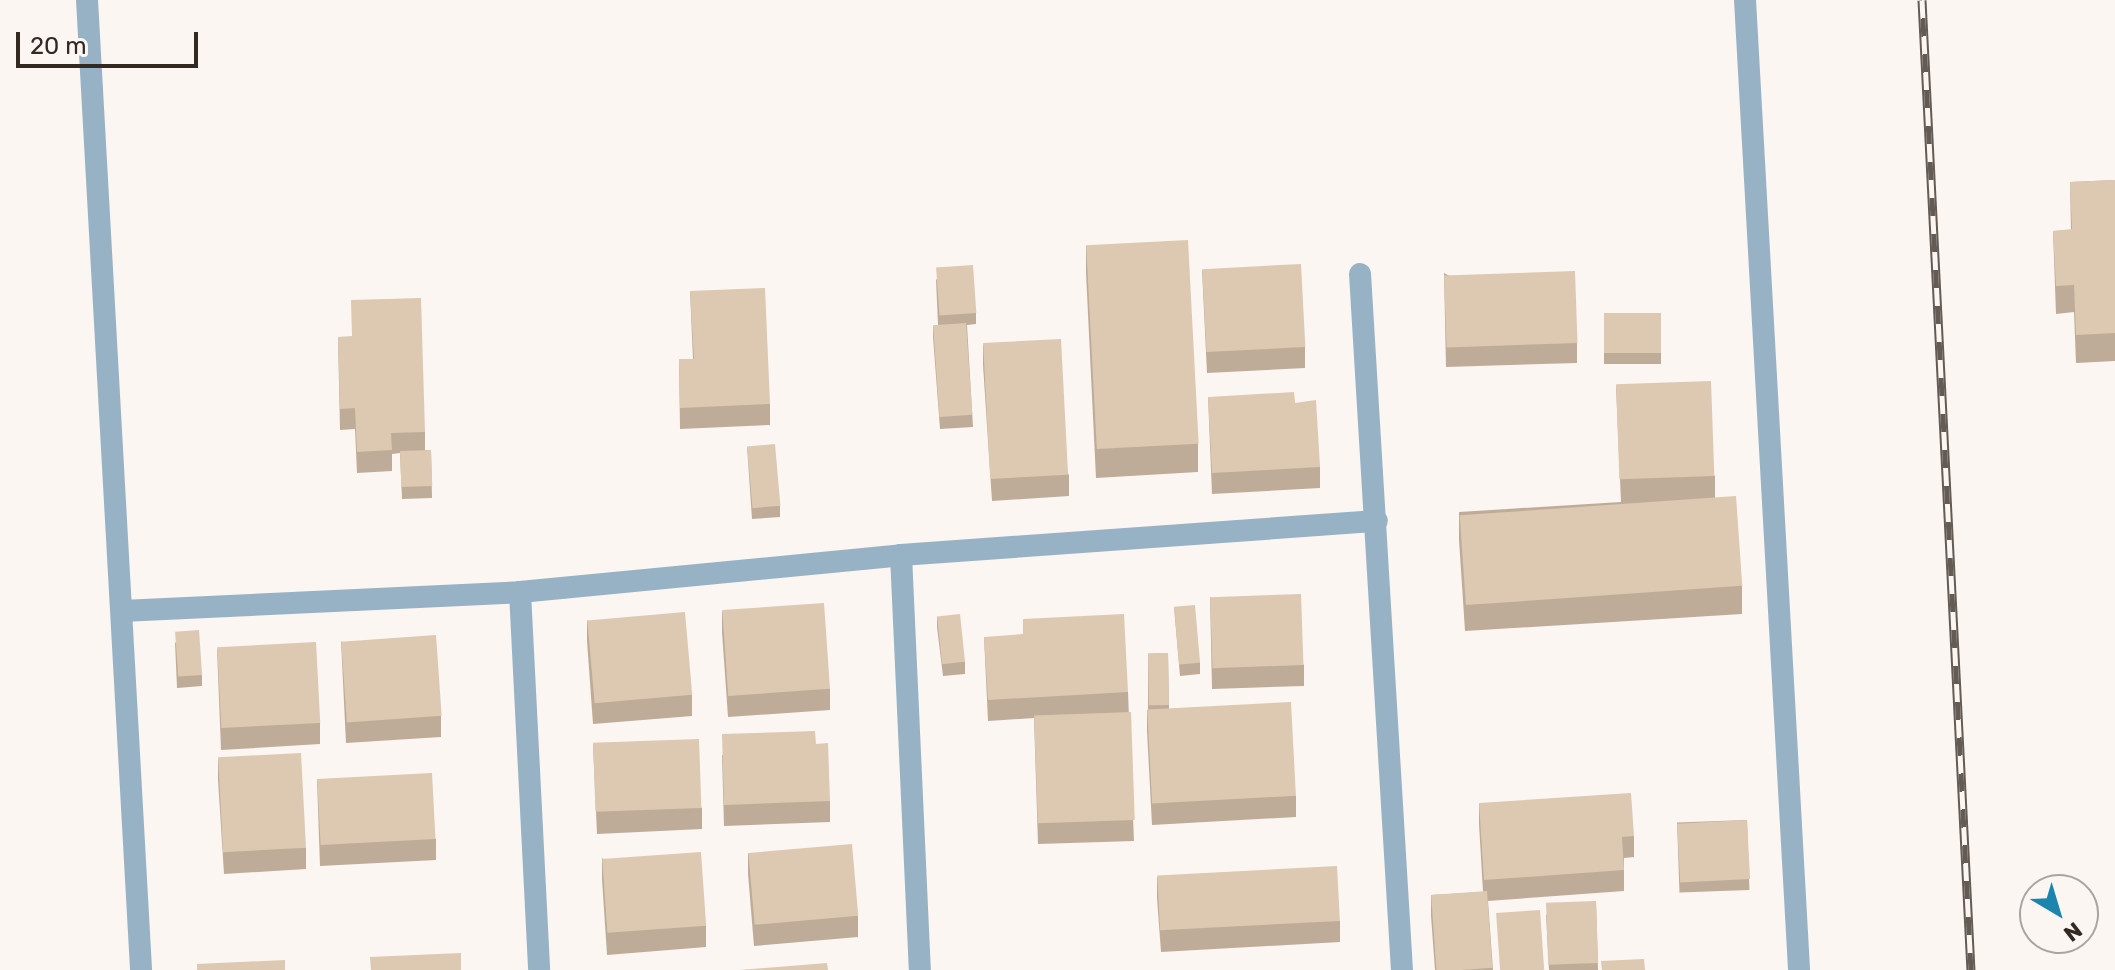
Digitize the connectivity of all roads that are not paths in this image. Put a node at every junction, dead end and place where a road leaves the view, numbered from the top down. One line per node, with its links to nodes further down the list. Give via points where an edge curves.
1 (87, 0): 7 (street)
2 (1745, 0): 12 (street)
3 (1360, 274): 4 (street)
4 (1377, 521): 5 (street); 11 (street)
5 (901, 555): 6 (street); 10 (street)
6 (520, 592): 7 (street); 9 (street)
7 (122, 611): 8 (street)
8 (141, 970)
9 (539, 970)
10 (920, 970)
11 (1402, 970)
12 (1799, 970)

